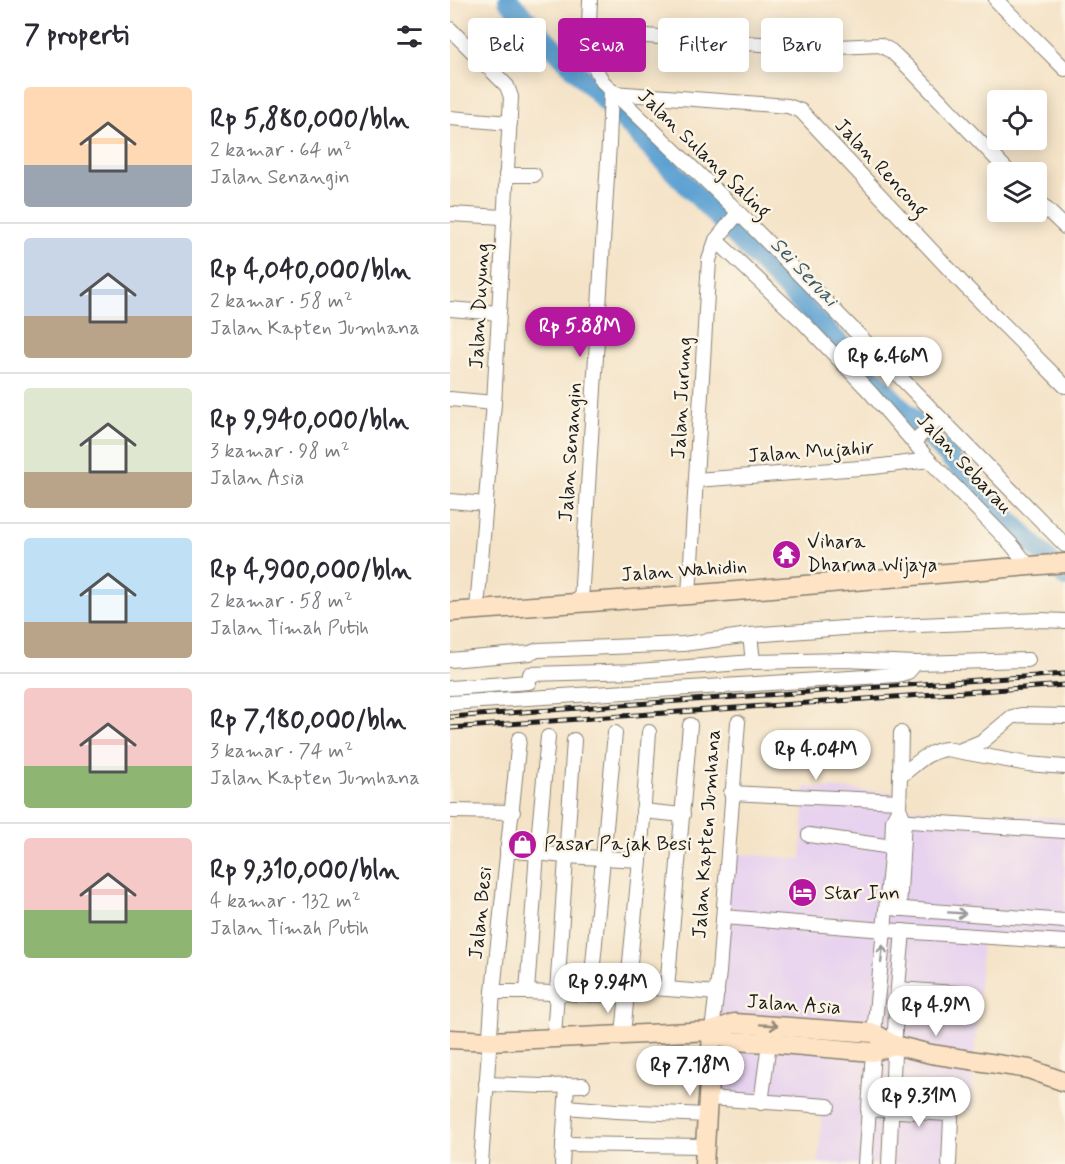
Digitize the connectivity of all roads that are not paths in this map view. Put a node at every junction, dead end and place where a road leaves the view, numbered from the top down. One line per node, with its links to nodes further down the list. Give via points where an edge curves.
1 (590, 0): 3 (street, Jalan Sulang Saling)
2 (996, 0): 6 (street)
3 (590, 18)
4 (450, 29): 10 (street, Jalan Duyung, via 509,89)
5 (646, 36): 11 (street, via 837,49 880,45 909,68)
6 (1065, 69)
7 (597, 72): 8 (street, Jalan Sulang Saling)
8 (611, 93): 16 (street, Jalan Sulang Saling); 22 (street, Jalan Rencong, via 788,106 801,111); 35 (street, Jalan Senangin)
9 (450, 118): 10 (street)
10 (510, 123): 12 (street, Jalan Duyung)
11 (999, 162)
12 (506, 175): 13 (street); 17 (street, Jalan Duyung)
13 (534, 175)
14 (1047, 210): 18 (street)
15 (450, 214): 17 (street)
16 (736, 216): 19 (street); 25 (street, Jalan Sulang Saling)
17 (504, 217): 21 (street, Jalan Duyung)
18 (1065, 227)
19 (719, 235): 26 (street, Jalan Sebarau); 28 (street, Jalan Jurung, via 710,260)
20 (450, 309): 21 (street)
21 (499, 313): 24 (street, Jalan Duyung)
22 (1065, 386)
23 (450, 399): 24 (street)
24 (494, 403): 30 (street, Jalan Duyung)
25 (937, 420): 26 (street); 31 (street, Jalan Sulang Saling)
26 (916, 439): 27 (street, Jalan Sebarau)
27 (929, 460): 28 (street, Jalan Mujahir); 33 (street, Jalan Sebarau)
28 (696, 480): 34 (street, Jalan Jurung)
29 (450, 501): 30 (street)
30 (486, 504): 36 (street, Jalan Duyung)
31 (1065, 545)
32 (1065, 563): 33 (main road, Jalan Wahidin)
33 (1032, 565): 34 (main road, Jalan Wahidin)
34 (689, 595): 35 (main road, Jalan Wahidin)
35 (581, 601): 36 (main road, Jalan Wahidin)
36 (477, 609): 37 (main road, Jalan Wahidin)
37 (450, 612)
38 (1065, 621): 39 (street)
39 (750, 635): 40 (street); 45 (street)
40 (683, 644): 41 (street); 47 (street)
41 (636, 646): 42 (street); 48 (street)
42 (553, 649): 43 (street); 49 (street)
43 (450, 660)
44 (1028, 660): 46 (street)
45 (753, 662): 46 (street); 47 (street)
46 (916, 663): 51 (street, via 908,672 897,675)
47 (684, 667): 48 (street)
48 (638, 671): 49 (street)
49 (553, 674): 50 (street)
50 (450, 688)
51 (450, 703)
52 (1065, 716): 61 (street, via 1012,717 983,741)
53 (738, 722): 64 (street, Jalan Kapten Jumhana)
54 (690, 725): 69 (street)
55 (615, 732): 76 (street)
56 (649, 732): 66 (street)
57 (902, 733): 63 (street)
58 (548, 737): 74 (street)
59 (519, 739): 67 (street, Jalan Besi)
60 (574, 740): 75 (street)
61 (959, 751): 62 (street, via 1028,764); 63 (street, via 925,755)
62 (1065, 766)
63 (900, 776): 68 (street)
64 (731, 793): 68 (street); 79 (street, Jalan Kapten Jumhana)
65 (452, 811): 67 (street)
66 (643, 811): 69 (street); 77 (street)
67 (513, 812): 73 (street, Jalan Besi)
68 (899, 812): 70 (street); 72 (street); 78 (street)
69 (683, 815): 84 (street)
70 (1065, 831)
71 (809, 835): 72 (street)
72 (892, 847): 78 (street)
73 (507, 850): 74 (street); 87 (street, Jalan Besi)
74 (537, 852): 75 (street); 88 (street)
75 (565, 856): 76 (street); 89 (street)
76 (604, 857): 77 (street); 92 (street)
77 (640, 860): 86 (street)
78 (893, 908): 80 (street, one-way to 80); 81 (street)
79 (724, 916): 81 (street); 90 (street, Jalan Kapten Jumhana)
80 (1065, 921)
81 (884, 930): 82 (street); 94 (street, one-way to 81)
82 (903, 932): 83 (street); 85 (street)
83 (1065, 942)
84 (667, 989): 86 (street); 90 (street)
85 (897, 989): 91 (street); 100 (street)
86 (626, 991): 92 (street); 95 (street)
87 (493, 992): 88 (street); 98 (street, Jalan Besi)
88 (527, 992): 89 (street)
89 (557, 993): 92 (street); 96 (street)
90 (717, 993): 93 (street, Jalan Kapten Jumhana)
91 (969, 994)
92 (590, 995)
93 (712, 1031): 94 (main road, Jalan Asia, one-way to 94, via 734,1023); 95 (main road, Jalan Asia); 99 (main road, Jalan Asia, via 732,1041); 107 (main road, Jalan Kapten Jumhana)
94 (874, 1033): 100 (main road)
95 (623, 1034): 96 (main road, Jalan Asia)
96 (554, 1037): 98 (main road, Jalan Asia)
97 (450, 1039): 98 (main road, Jalan Asia)
98 (490, 1041): 103 (street, Jalan Besi)
99 (770, 1044): 101 (main road, Jalan Asia); 106 (street)
100 (894, 1045): 101 (main road); 102 (main road, via 1029,1069); 111 (street)
101 (873, 1052): 110 (street)
102 (1065, 1082)
103 (486, 1084): 104 (street); 114 (street, Jalan Besi)
104 (567, 1085): 105 (street); 109 (street)
105 (583, 1085)
106 (761, 1103): 107 (street); 108 (street)
107 (707, 1106): 109 (street, via 616,1112); 113 (main road, Jalan Kapten Jumhana)
108 (828, 1106)
109 (566, 1107): 112 (street)
110 (868, 1109): 111 (street); 116 (street)
111 (891, 1111): 117 (street); 118 (street, via 950,1116)
112 (563, 1144): 113 (street); 115 (street)
113 (705, 1155)
114 (481, 1164)
115 (562, 1164)
116 (865, 1164)
117 (888, 1164)
118 (949, 1164)

